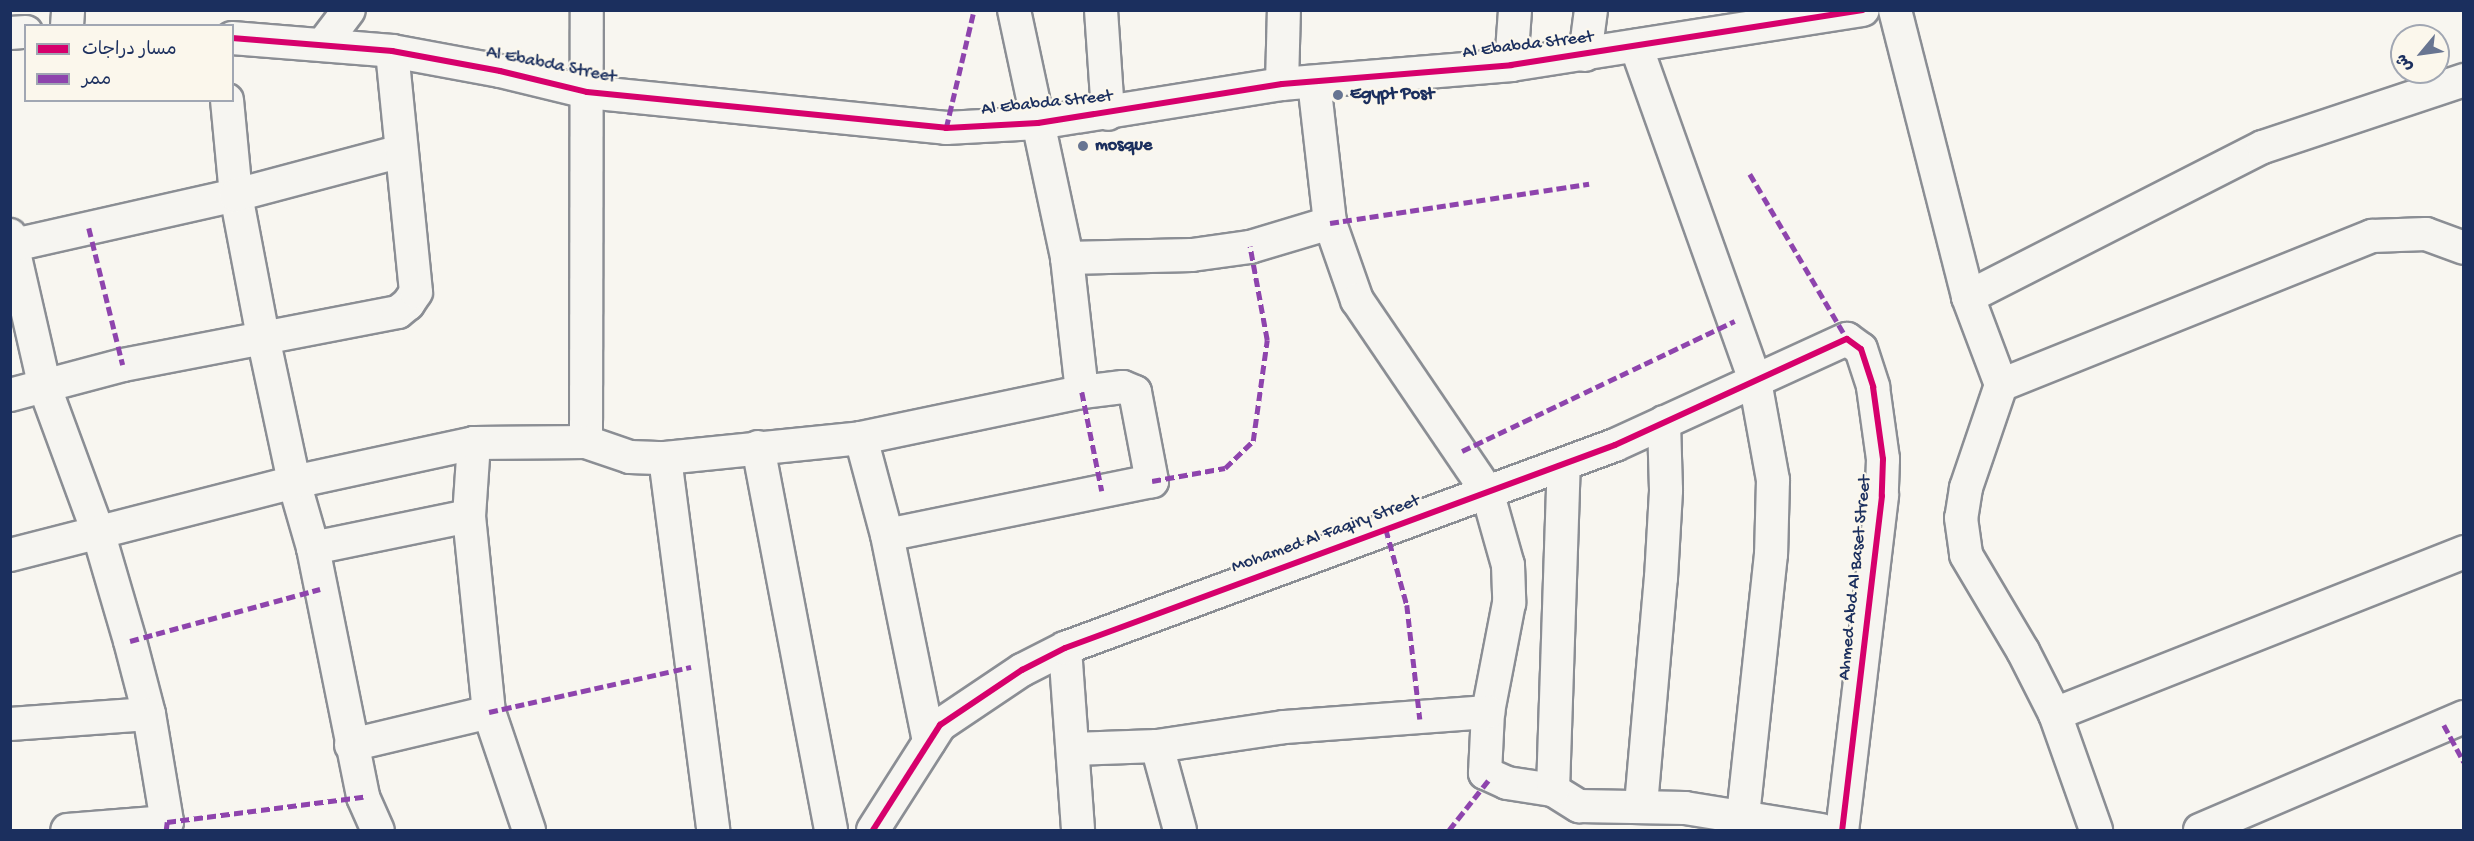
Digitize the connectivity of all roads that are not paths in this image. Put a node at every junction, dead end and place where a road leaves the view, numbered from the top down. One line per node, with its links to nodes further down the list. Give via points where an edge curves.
1 (349, 10): 11 (street)
2 (587, 10): 19 (street)
3 (1014, 10): 22 (street)
4 (1101, 10): 21 (street)
5 (1284, 10): 18 (street)
6 (1515, 10): 15 (street)
7 (1590, 10): 14 (street)
8 (1895, 10): 29 (street)
9 (1861, 11): 12 (street, Al Ebabda Street)
10 (234, 38): 11 (street, Al Ebabda Street)
11 (324, 43): 13 (street, Al Ebabda Street)
12 (1636, 46): 14 (street, Al Ebabda Street); 32 (street)
13 (392, 51): 19 (street, Al Ebabda Street); 23 (street)
14 (1585, 55): 15 (street, Al Ebabda Street)
15 (1511, 65): 17 (street, Al Ebabda Street)
16 (2463, 80): 29 (street, via 2264,147)
17 (1314, 82): 18 (street, Al Ebabda Street); 25 (street)
18 (1282, 84): 21 (street, Al Ebabda Street)
19 (586, 92): 22 (street, Al Ebabda Street, via 946,128); 39 (street)
20 (227, 102): 24 (street)
21 (1108, 114): 22 (street, Al Ebabda Street)
22 (1038, 123): 28 (street)
23 (401, 151): 24 (street); 30 (street, via 416,292 408,304 398,312)
24 (236, 195): 26 (street); 30 (street)
25 (1330, 223): 28 (street, via 1250,247 1215,252 1120,259); 45 (street, via 1357,300)
26 (11, 242): 34 (street)
27 (2463, 248): 33 (street, via 2426,234 2372,236)
28 (1067, 258): 35 (street)
29 (1968, 297): 33 (street)
30 (263, 337): 34 (street, via 123,365); 44 (street)
31 (1847, 339): 32 (street, Mohamed Al Faqiry Street); 76 (street, Ahmed Abd Al Baset Street, via 1861,349 1873,387 1882,450 1882,496)
32 (1755, 381): 37 (street, Mohamed Al Faqiry Street); 65 (street, via 1773,480 1771,554)
33 (2001, 385): 56 (street, via 1966,488 1961,518 1966,555)
34 (45, 388): 36 (street); 47 (street)
35 (1082, 392): 38 (street); 48 (street, via 1123,387 1135,392 1152,481)
36 (10, 395)
37 (1664, 422): 43 (street, Mohamed Al Faqiry Street); 63 (street, via 1661,578)
38 (861, 438): 41 (street); 48 (street)
39 (586, 442): 40 (street); 42 (street, via 630,457)
40 (474, 443): 44 (street); 46 (street)
41 (758, 447): 42 (street); 71 (street)
42 (665, 458): 70 (street)
43 (1564, 465): 45 (street, Mohamed Al Faqiry Street); 64 (street)
44 (294, 482): 47 (street); 49 (street)
45 (1487, 491): 52 (street, Mohamed Al Faqiry Street); 54 (street, via 1508,565 1509,603)
46 (469, 516): 49 (street); 53 (street)
47 (99, 535): 51 (street); 55 (street)
48 (887, 535): 59 (street)
49 (313, 548): 60 (street)
50 (2463, 552): 56 (street)
51 (10, 555)
52 (1065, 648): 59 (street, Mohamed Al Faqiry Street, via 982,694 940,725); 62 (street)
53 (489, 712): 60 (street); 69 (street)
54 (1488, 712): 61 (street, via 1284,727); 64 (street, via 1485,773)
55 (148, 714): 58 (street); 67 (street, via 167,822)
56 (2055, 714): 77 (street)
57 (2463, 717): 78 (street)
58 (10, 724)
59 (929, 742): 72 (street, Mohamed Al Faqiry Street)
60 (351, 745): 68 (street, via 363,797)
61 (1157, 746): 62 (street); 74 (street)
62 (1073, 749): 73 (street)
63 (1641, 805): 64 (street); 66 (street)
64 (1570, 809)
65 (1743, 818): 66 (street); 75 (street)
66 (1685, 819)
67 (67, 831)
68 (378, 831)
69 (529, 831)
70 (713, 831)
71 (831, 831)
72 (873, 831)
73 (1078, 831)
74 (1180, 831)
75 (1821, 831)
76 (1842, 831)
77 (2096, 831)
78 (2200, 831)

